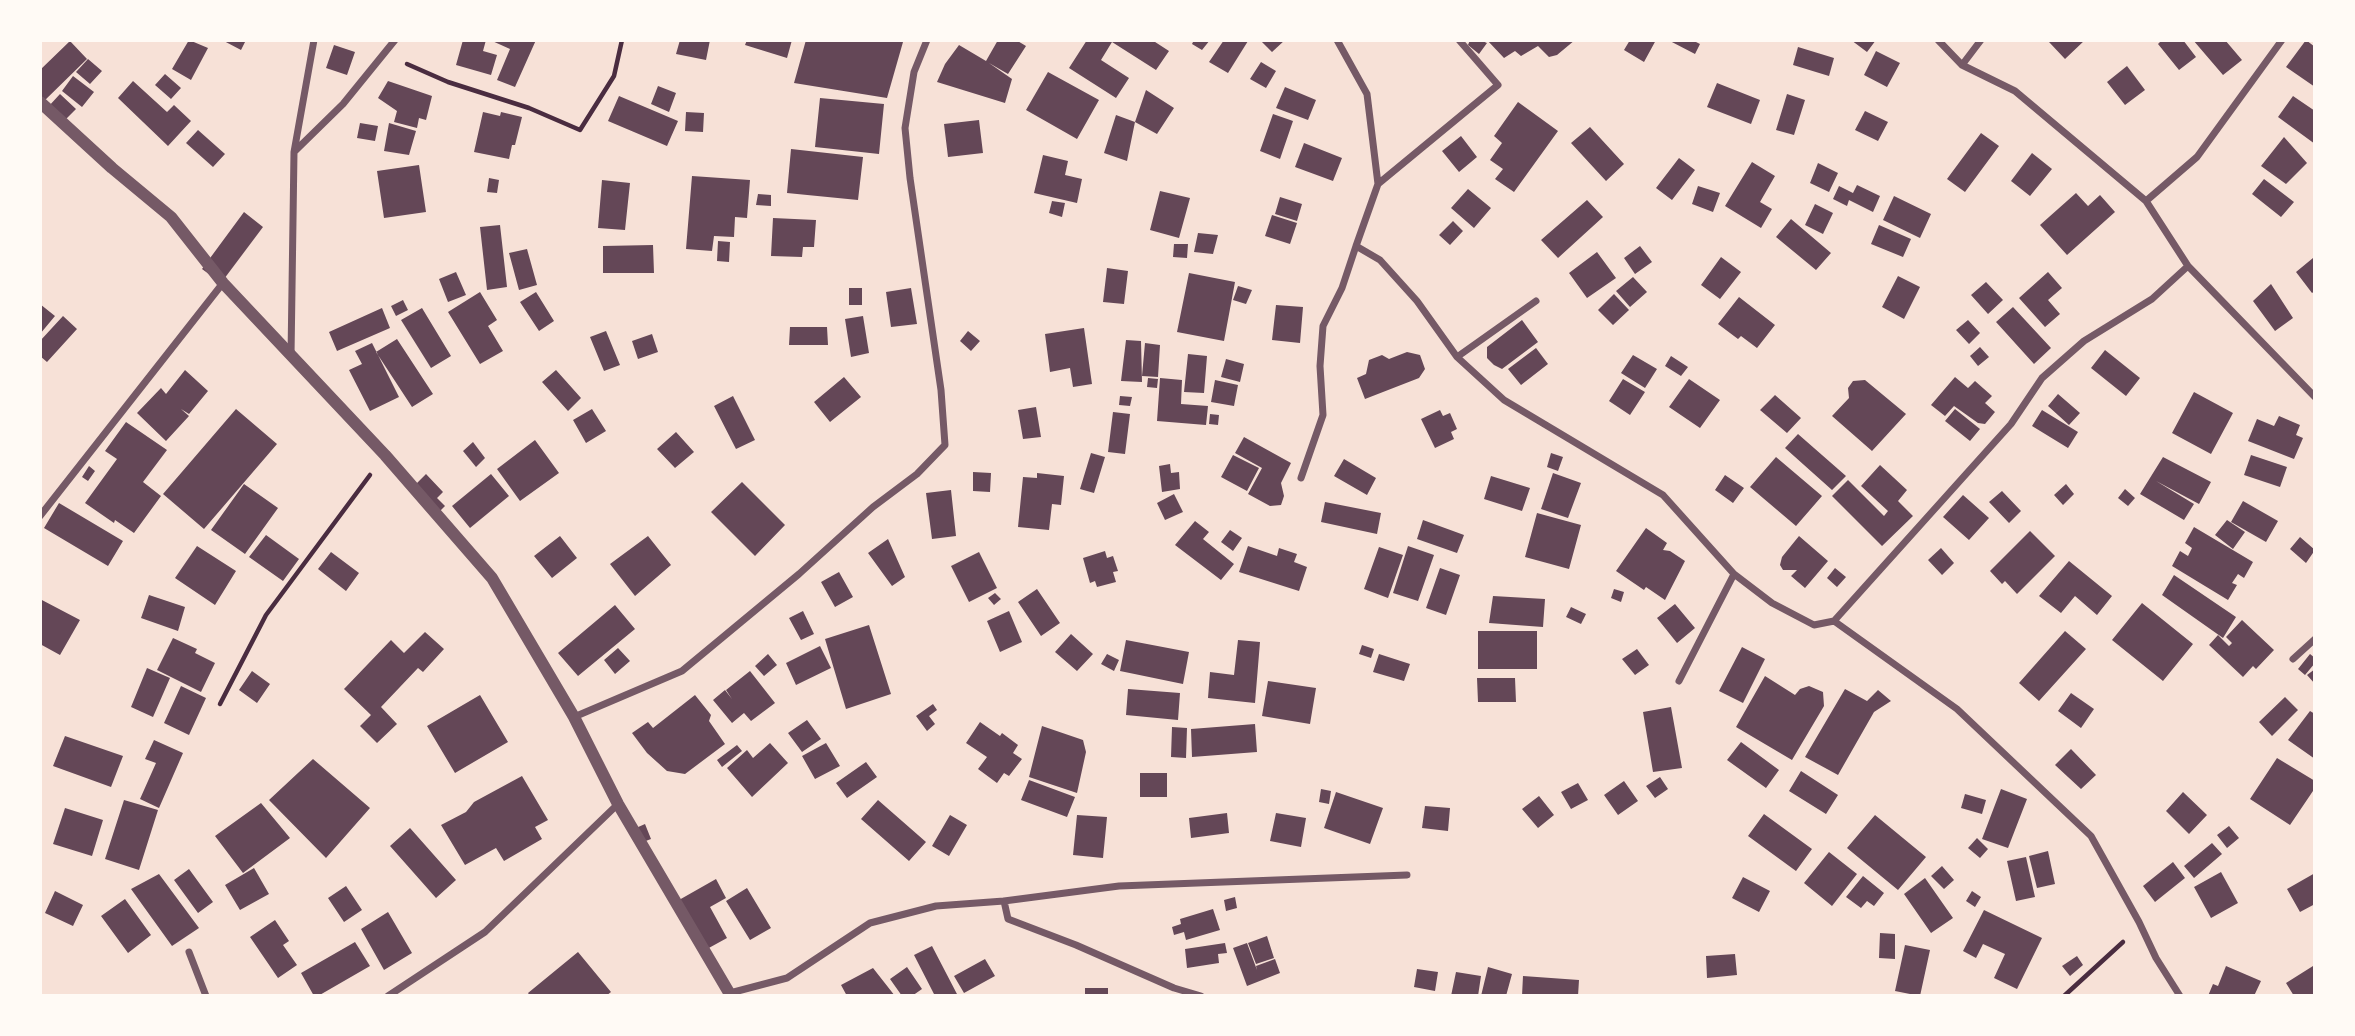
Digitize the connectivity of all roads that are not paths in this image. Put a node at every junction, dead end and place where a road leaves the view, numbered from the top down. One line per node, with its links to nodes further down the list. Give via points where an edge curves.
1 (314, 40): 11 (street)
2 (395, 40): 11 (street, via 343,104)
3 (927, 40): 28 (street, via 914,72 905,128 946,445 682,671)
4 (1337, 40): 12 (street, via 1367,94)
5 (1459, 40): 12 (street, via 1498,85)
6 (1938, 40): 9 (street)
7 (1981, 40): 9 (street)
8 (2283, 40): 13 (street, via 2197,157)
9 (1962, 65): 13 (street, via 2015,91)
10 (40, 102): 16 (street, via 171,217)
11 (294, 152): 18 (street)
12 (1378, 184): 14 (street)
13 (2146, 201): 15 (street)
14 (1356, 246): 19 (street, via 1380,260); 21 (street, via 1323,326 1322,415)
15 (2189, 266): 20 (street); 24 (street, via 2152,299 2084,341 2042,378 2011,424)
16 (223, 283): 18 (street); 22 (street)
17 (1536, 301): 19 (street)
18 (291, 357): 28 (street, via 385,455 492,578)
19 (1457, 357): 23 (street, via 1504,400 1663,495)
20 (2315, 397)
21 (1301, 478)
22 (40, 516)
23 (1734, 574): 24 (street, via 1772,603 1814,625); 27 (street)
24 (1834, 621): 37 (street, via 1957,709 2091,836)
25 (2315, 639): 26 (street)
26 (2293, 659)
27 (1679, 681)
28 (574, 717): 29 (street)
29 (618, 804): 33 (street); 35 (street, via 485,932)
30 (1407, 875): 31 (street, via 1119,886)
31 (1004, 901): 33 (street, via 936,906 870,923 787,978); 36 (street, via 1008,919)
32 (189, 952): 34 (street)
33 (730, 995)
34 (206, 996)
35 (388, 996)
36 (1201, 996)
37 (2180, 996)

